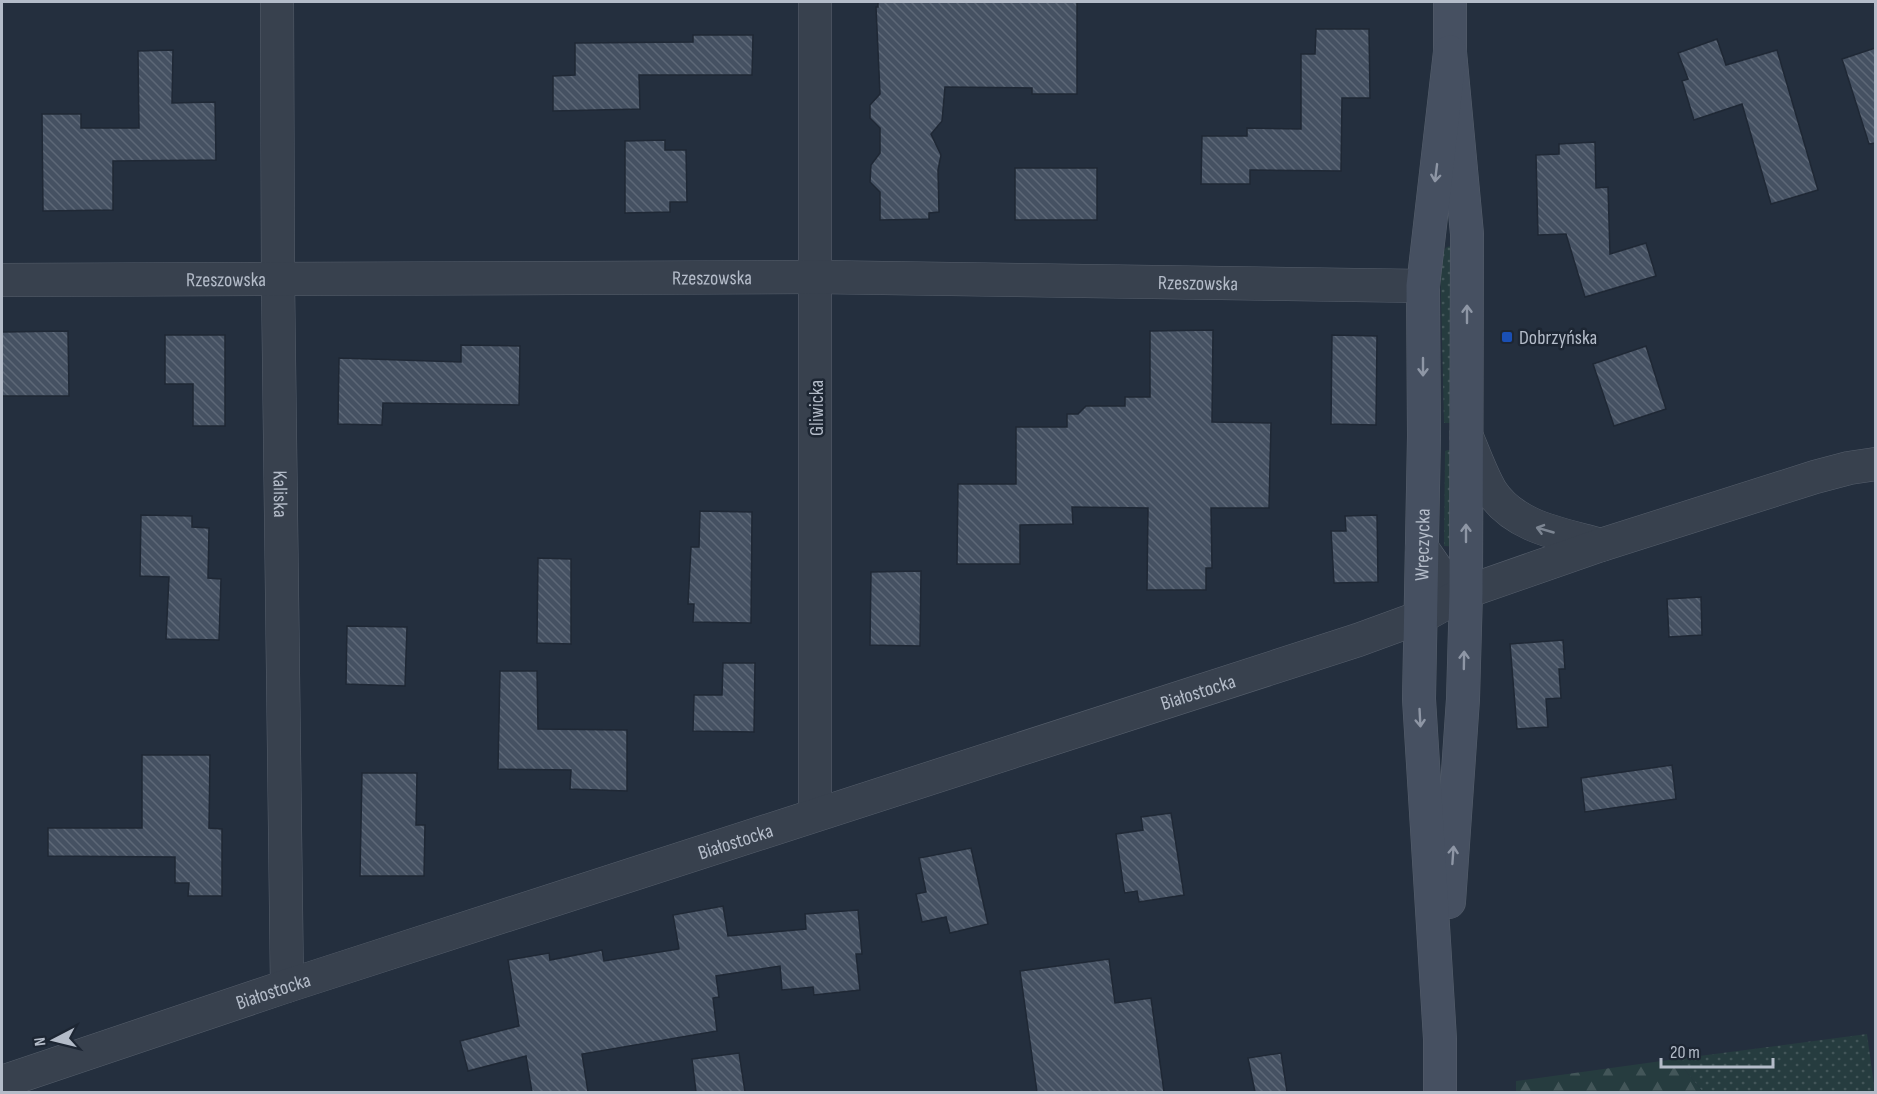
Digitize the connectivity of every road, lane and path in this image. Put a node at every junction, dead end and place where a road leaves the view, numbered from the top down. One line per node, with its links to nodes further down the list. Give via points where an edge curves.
1 (277, 2): 7 (street, Kaliska)
2 (815, 2): 5 (street, Gliwicka)
3 (1450, 2): 4 (main road, Wręczycka)
4 (1450, 52): 8 (main road, Wręczycka, one-way to 8); 9 (main road, Wręczycka, one-way to 4, via 1467,234)
5 (816, 277): 7 (street, Rzeszowska); 8 (street, Rzeszowska); 15 (street, Gliwicka)
6 (2, 280): 7 (street, Rzeszowska)
7 (278, 280): 16 (street, Kaliska)
8 (1423, 286): 12 (main road, Wręczycka, one-way to 12)
9 (1466, 435): 11 (street, one-way to 9, via 1535,527 1507,510 1491,490); 13 (main road, Wręczycka, one-way to 9)
10 (1875, 464): 11 (street, via 1815,477)
11 (1601, 545): 13 (street)
12 (1422, 548): 13 (street, via 1442,577); 14 (main road, Wręczycka)
13 (1466, 591): 14 (street, Białostocka); 17 (main road, Wręczycka, one-way to 13, via 1463,699)
14 (1421, 617): 15 (street, Białostocka); 17 (main road, Wręczycka, one-way to 17, via 1419,699)
15 (815, 814): 16 (street, Białostocka)
16 (287, 986): 18 (street, Białostocka)
17 (1440, 1039): 19 (main road, Wręczycka)
18 (2, 1082)
19 (1440, 1092)

